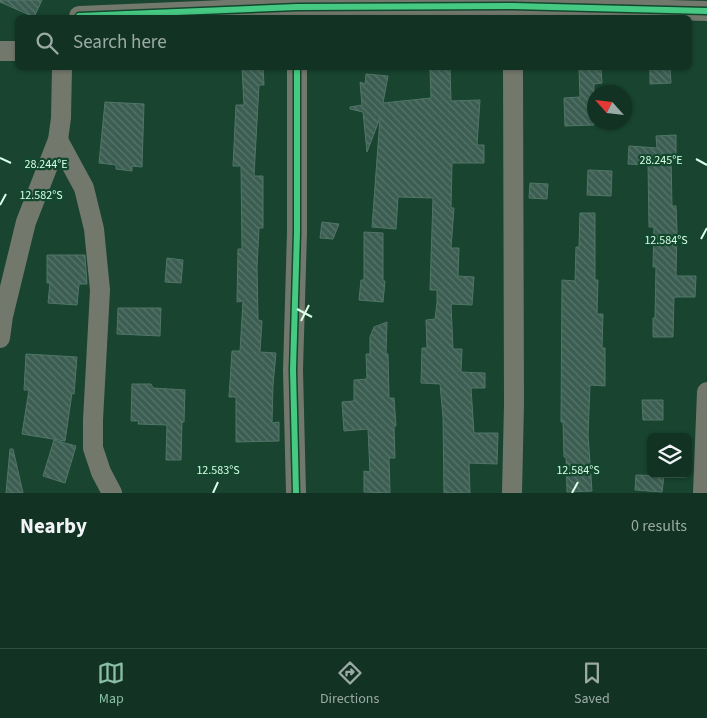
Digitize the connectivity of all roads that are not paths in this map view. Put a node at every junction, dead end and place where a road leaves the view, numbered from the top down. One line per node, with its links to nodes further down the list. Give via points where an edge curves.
1 (297, 8): 2 (street); 3 (street)
2 (513, 8): 4 (street)
3 (79, 11)
4 (707, 11)
5 (0, 51): 6 (street)
6 (15, 51)
7 (62, 70): 10 (street)
8 (297, 70): 14 (street, via 293,370)
9 (513, 70): 15 (street)
10 (58, 140): 11 (street, via 26,222); 13 (street, via 84,188 94,229 100,290 93,448)
11 (0, 338)
12 (707, 392): 16 (street)
13 (112, 493)
14 (296, 493)
15 (512, 493)
16 (704, 493)

